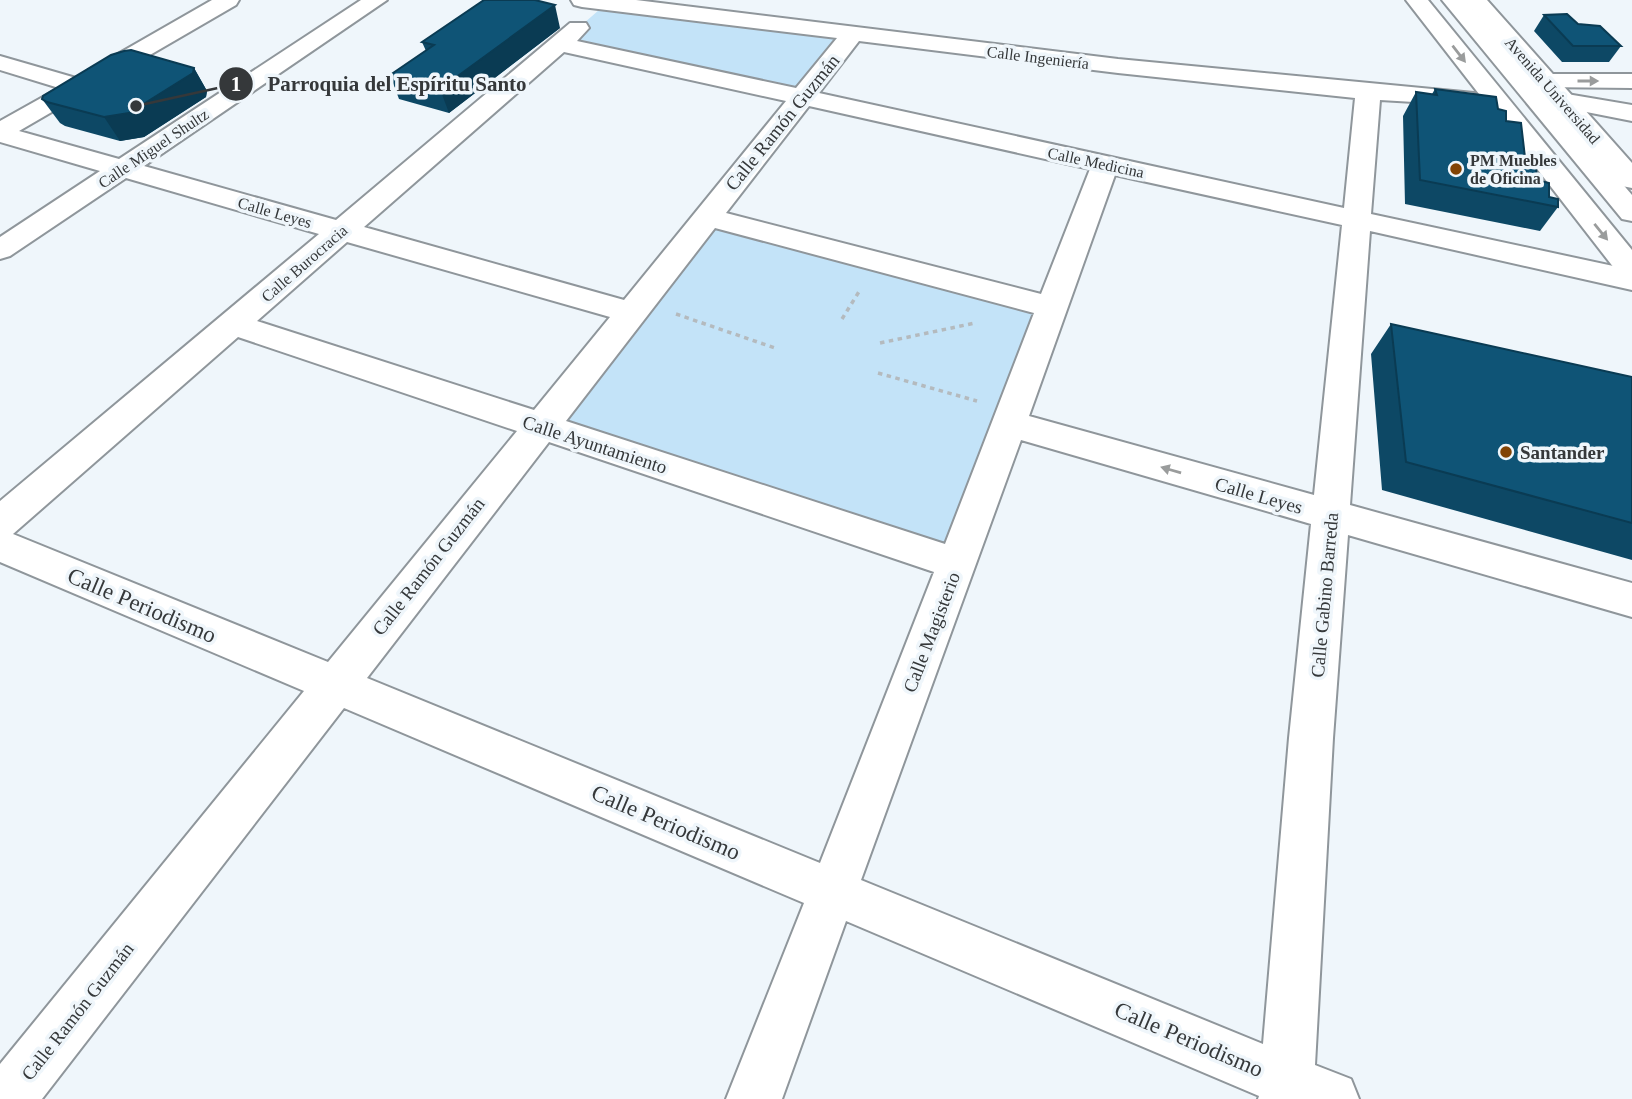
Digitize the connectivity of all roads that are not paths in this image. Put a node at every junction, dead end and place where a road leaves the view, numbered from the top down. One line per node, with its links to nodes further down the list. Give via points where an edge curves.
1 (228, 0): 12 (street)
2 (376, 0): 20 (street, Calle Miguel Shultz)
3 (1417, 0): 15 (street, one-way to 15)
4 (1453, 0): 22 (street)
5 (1475, 0): 10 (street, Avenida Universidad)
6 (595, 1): 7 (street, Calle Ingeniería); 8 (street, Calle Burocracia)
7 (852, 34): 13 (street, Calle Ingeniería); 14 (street, Calle Ramón Guzmán)
8 (560, 44): 14 (street, Calle Medicina); 25 (street, Calle Burocracia)
9 (0, 63): 12 (street)
10 (1545, 80): 11 (street, one-way to 11); 16 (street, Avenida Universidad)
11 (1632, 81)
12 (79, 86): 18 (street)
13 (1368, 92): 15 (street, Calle Ingeniería); 24 (street, Calle Gabino Barreda)
14 (802, 97): 19 (street, Calle Medicina); 23 (street, Calle Ramón Guzmán)
15 (1495, 99): 27 (street, one-way to 27)
16 (1561, 100): 17 (street); 21 (street, Avenida Universidad)
17 (1632, 113)
18 (0, 133): 20 (street, Calle Leyes)
19 (1105, 164): 24 (street, Calle Medicina); 30 (street, Calle Magisterio)
20 (122, 169): 25 (street, Calle Leyes); 26 (street, Calle Miguel Shultz)
21 (1632, 180)
22 (1632, 213)
23 (706, 216): 29 (street, Calle Ramón Guzmán); 30 (street)
24 (1357, 219): 28 (street, Calle Medicina); 34 (street, Calle Gabino Barreda)
25 (342, 231): 29 (street, Calle Leyes); 31 (street, Calle Burocracia)
26 (0, 250)
27 (1632, 270)
28 (1632, 280)
29 (634, 307): 33 (street, Calle Ramón Guzmán)
30 (1051, 307): 32 (street, Calle Magisterio)
31 (233, 324): 33 (street, Calle Ayuntamiento); 35 (street, Calle Burocracia)
32 (1009, 417): 34 (street, Calle Leyes, one-way to 32); 37 (street, Calle Magisterio)
33 (539, 426): 37 (street, Calle Ayuntamiento); 39 (street, Calle Ramón Guzmán)
34 (1331, 516): 38 (street, Calle Leyes); 41 (street, Calle Gabino Barreda)
35 (0, 523)
36 (0, 545): 39 (street, Calle Periodismo)
37 (957, 564): 40 (street, Calle Magisterio)
38 (1632, 600)
39 (335, 685): 40 (street, Calle Periodismo); 42 (street, Calle Ramón Guzmán)
40 (834, 892): 41 (street, Calle Periodismo); 43 (street, Calle Magisterio)
41 (1287, 1090): 44 (street, Calle Periodismo)
42 (7, 1099)
43 (754, 1099)
44 (1331, 1099)

